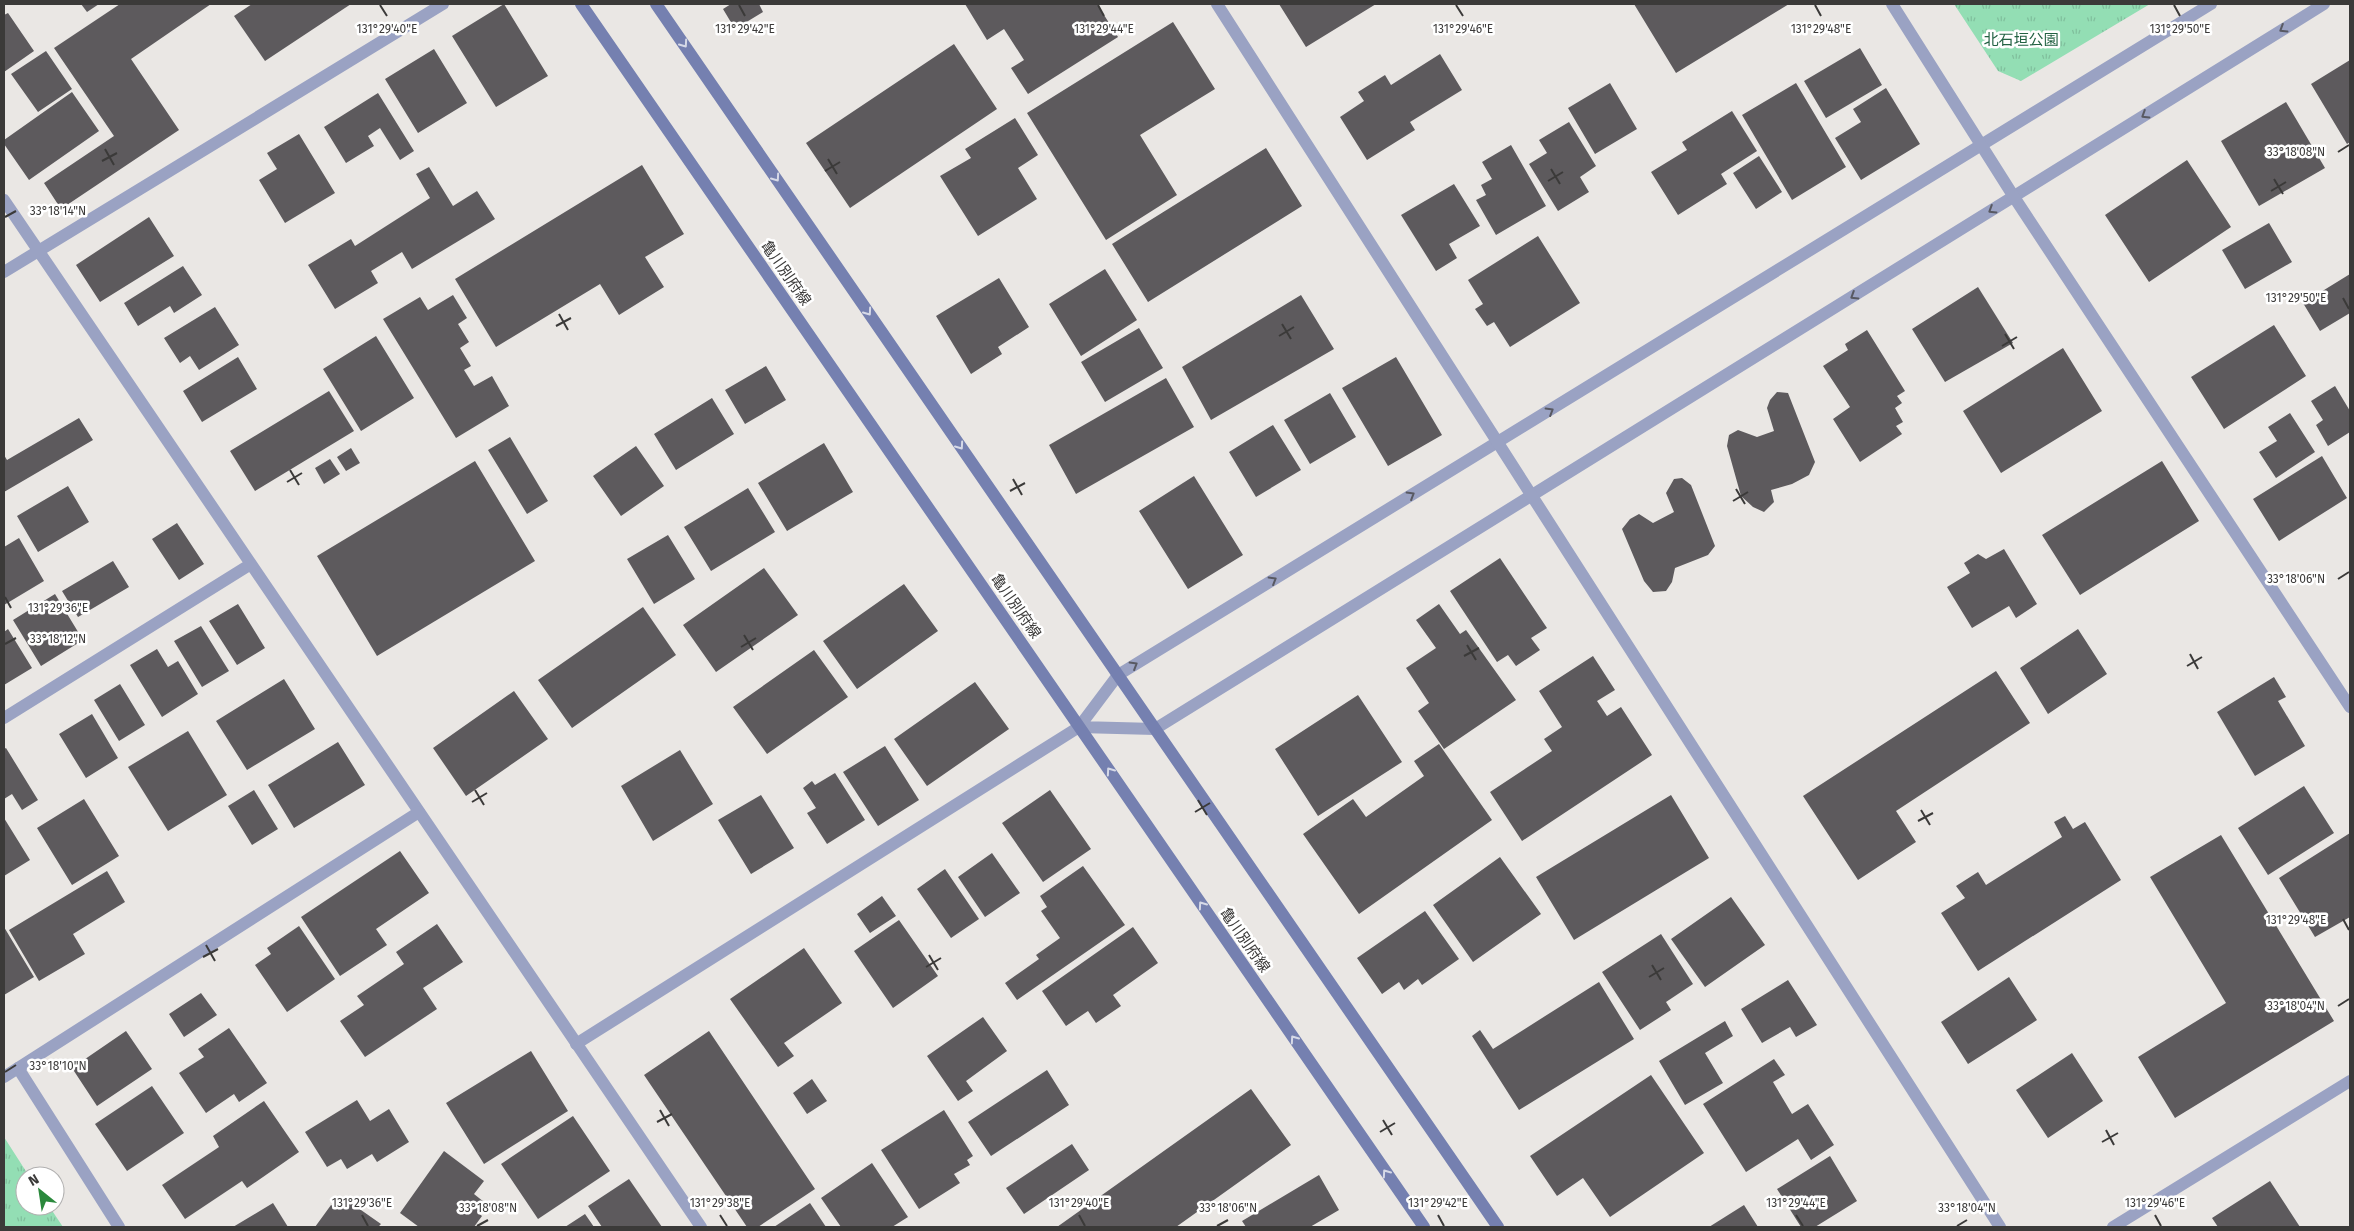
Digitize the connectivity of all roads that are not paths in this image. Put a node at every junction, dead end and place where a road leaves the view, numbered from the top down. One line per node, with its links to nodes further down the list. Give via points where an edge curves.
1 (443, 4): 11 (street)
2 (581, 4): 19 (main road, 亀川別府線)
3 (656, 4): 16 (main road, one-way to 16)
4 (1217, 4): 13 (street)
5 (1892, 4): 8 (street)
6 (2211, 4): 8 (street)
7 (2324, 4): 9 (street, one-way to 9)
8 (1982, 146): 9 (street); 13 (street, one-way to 8)
9 (2014, 197): 14 (street, one-way to 14); 17 (street)
10 (4, 200): 11 (street)
11 (38, 251): 12 (street); 15 (street)
12 (4, 272)
13 (1498, 442): 14 (street); 16 (street, one-way to 13)
14 (1531, 495): 20 (street); 30 (street)
15 (251, 564): 18 (street); 21 (street)
16 (1118, 675): 19 (street); 20 (main road)
17 (2350, 707)
18 (4, 718)
19 (1079, 727): 20 (street); 22 (street); 28 (main road, 亀川別府線, one-way to 19)
20 (1155, 729): 29 (main road)
21 (418, 812): 22 (street); 23 (street)
22 (576, 1044): 27 (street)
23 (18, 1068): 24 (street); 26 (street)
24 (4, 1077)
25 (2350, 1081): 31 (street)
26 (118, 1227)
27 (701, 1227)
28 (1424, 1227)
29 (1498, 1227)
30 (2000, 1227)
31 (2113, 1227)

